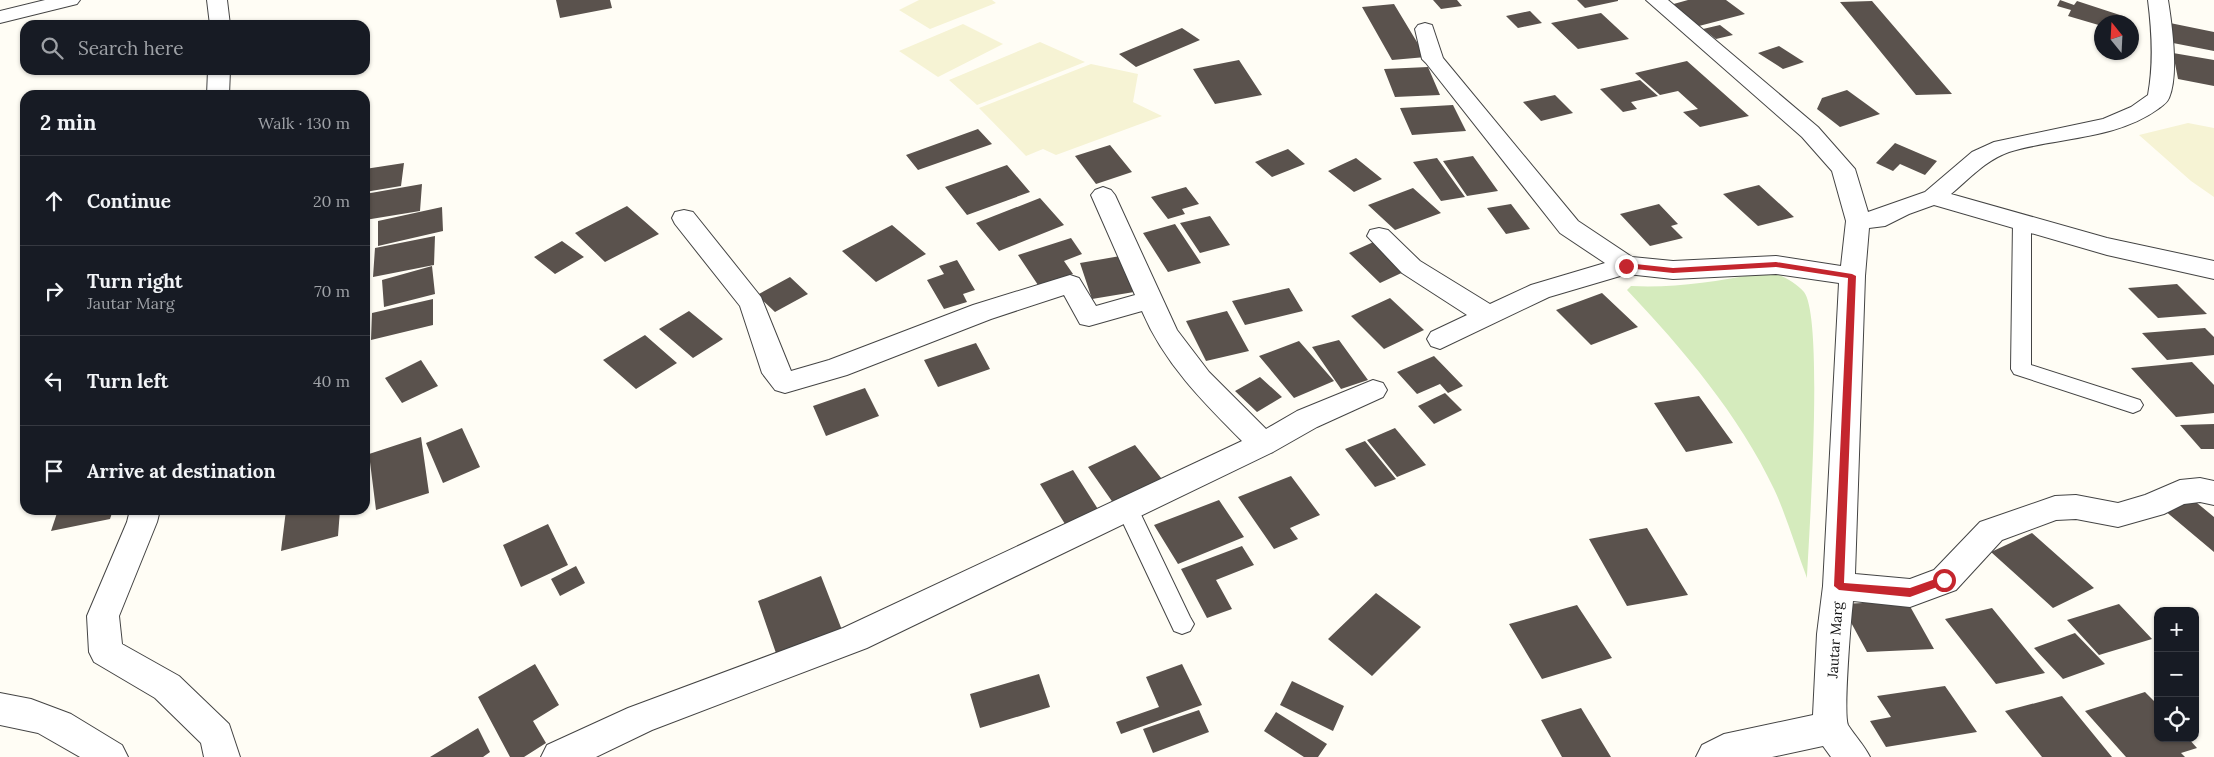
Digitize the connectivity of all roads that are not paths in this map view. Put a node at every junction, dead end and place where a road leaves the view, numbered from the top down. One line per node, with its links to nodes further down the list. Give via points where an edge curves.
1 (70, 0): 5 (street)
2 (216, 0): 6 (street)
3 (1656, 0): 13 (street, via 1810,132 1843,169)
4 (2158, 0): 11 (street, via 2164,72 2158,98 2139,112 2109,124 1980,157)
5 (0, 17)
6 (219, 20)
7 (1424, 29): 16 (street, via 1433,59 1570,227)
8 (219, 75): 9 (street)
9 (218, 90)
10 (1103, 195): 19 (street)
11 (1932, 197): 13 (street, via 1876,220); 14 (street)
12 (684, 218): 19 (street, via 752,303 776,373 785,383 837,368 982,312 1070,284 1089,317)
13 (1858, 221): 18 (street, Jautar Marg)
14 (2022, 222): 17 (street, via 2170,263); 23 (lane, via 2021,369)
15 (1380, 236): 20 (street, via 1411,267)
16 (1626, 266): 18 (street, via 1673,270 1776,265); 20 (street, via 1540,292)
17 (2214, 270)
18 (1852, 276): 28 (street, Jautar Marg)
19 (1150, 300): 24 (street, via 1165,333 1186,364)
20 (1487, 315): 21 (street)
21 (1440, 339)
22 (1373, 390): 24 (street, via 1307,419)
23 (2133, 405)
24 (1263, 444): 26 (street)
25 (2214, 493): 28 (street, via 2200,490 2180,492 2145,508 2118,515 2076,507 2055,508 1990,531 1944,580 1910,592)
26 (1127, 508): 29 (lane); 34 (street, via 855,638 640,719)
27 (144, 515): 33 (street, via 103,616 106,652 167,687 217,734)
28 (1839, 586): 31 (street, Jautar Marg, via 1833,634)
29 (1182, 624)
30 (0, 709): 32 (street, via 20,711 69,729)
31 (1830, 728): 35 (street, via 1724,751); 36 (street)
32 (110, 757)
33 (222, 757)
34 (559, 757)
35 (1714, 757)
36 (1852, 757)

